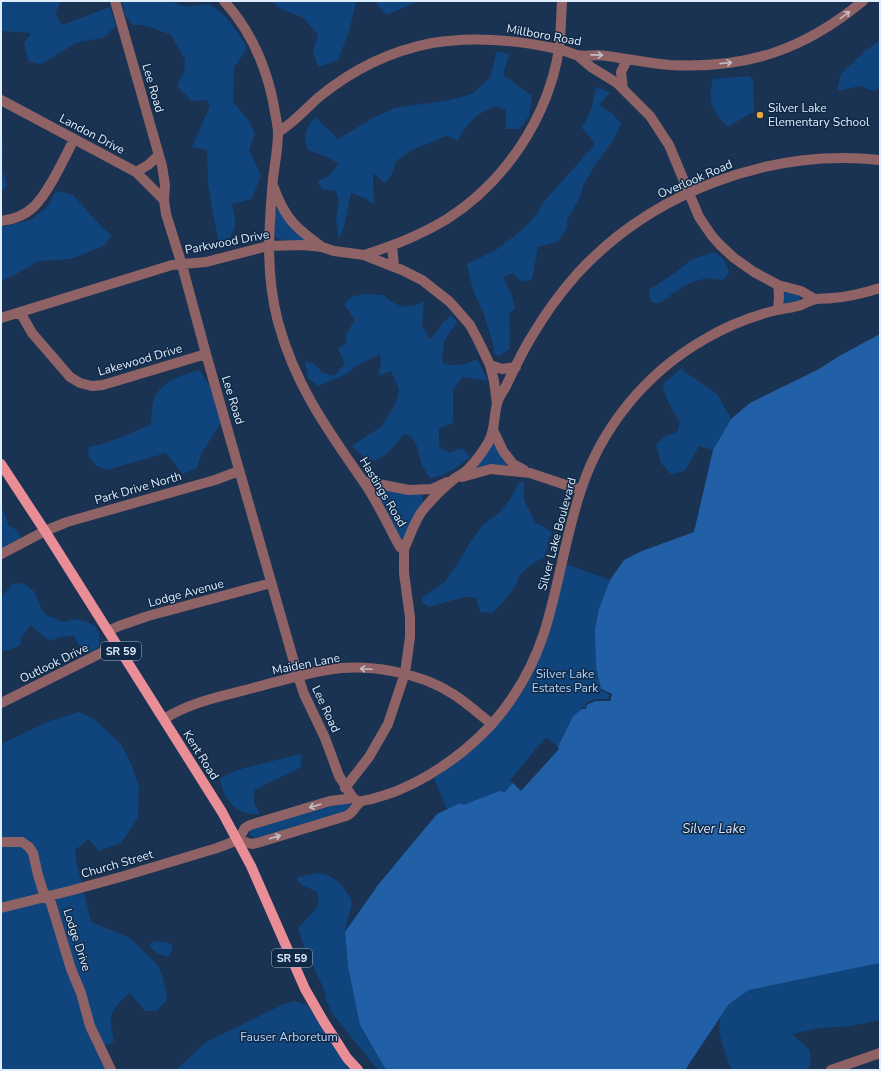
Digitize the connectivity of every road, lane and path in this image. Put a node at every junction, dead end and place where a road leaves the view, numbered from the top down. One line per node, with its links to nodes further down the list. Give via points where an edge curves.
1 (115, 1): 12 (street, Lee Road)
2 (224, 1): 10 (street, Hastings Road, via 248,33 258,52 269,84)
3 (562, 1): 5 (street)
4 (863, 1): 7 (street, Millboro Road, one-way to 4, via 703,65 769,55 817,34)
5 (559, 49): 6 (street, Millboro Road); 10 (street, Millboro Road, via 481,39 448,41 404,50 369,64 344,78 291,124); 20 (street, via 538,115 505,167 455,214)
6 (577, 55): 7 (street, Millboro Road, one-way to 7, via 600,55); 8 (street)
7 (627, 60): 8 (street, via 621,72)
8 (623, 89): 16 (street, via 657,126 672,150)
9 (1, 100): 11 (street, Landon Drive)
10 (278, 132): 15 (street, Hastings Road)
11 (74, 139): 14 (street, Landon Drive); 18 (street, via 37,204 22,215)
12 (159, 155): 14 (street); 17 (street, Lee Road, via 165,185)
13 (880, 160): 16 (street, Overlook Road, via 831,159 776,165 739,174)
14 (136, 172): 17 (street, Landon Drive)
15 (273, 184): 19 (street, Hastings Road); 21 (street, Hastings Road, via 287,216 300,232)
16 (690, 193): 25 (street, via 699,217 720,245 746,267); 33 (street, Overlook Road, via 633,226 578,274 549,309)
17 (164, 200): 23 (street, Lee Road)
18 (1, 221)
19 (268, 246): 21 (street, Parkwood Drive); 23 (street, Parkwood Drive, via 206,262); 40 (street, Hastings Road, via 274,304 291,362 314,408)
20 (392, 246): 22 (street); 24 (street)
21 (322, 247): 22 (street, Parkwood Drive)
22 (364, 255): 24 (street, Parkwood Drive)
23 (182, 265): 29 (street, Parkwood Drive, via 172,265); 31 (street, Lee Road)
24 (394, 266): 32 (street, Parkwood Drive, via 422,280 450,302 470,325)
25 (778, 285): 27 (street, via 801,291); 28 (street)
26 (880, 288): 27 (street, Silver Lake Boulevard, via 843,297)
27 (815, 299): 28 (street, Silver Lake Boulevard)
28 (778, 310): 41 (street, Silver Lake Boulevard, via 711,335 678,356 651,378 630,401 608,432 594,457)
29 (20, 312): 30 (street, Parkwood Drive); 31 (street, Lakewood Drive, via 32,333 65,373 80,383 92,386 103,385)
30 (1, 318)
31 (206, 354): 37 (street, Lee Road)
32 (490, 365): 33 (street, via 502,369); 34 (street, Parkwood Drive)
33 (516, 367): 34 (street, Overlook Road)
34 (497, 405): 35 (street, Overlook Road)
35 (494, 430): 38 (street, via 503,451 513,464); 39 (street, Overlook Road, via 470,468)
36 (1, 464): 42 (main road, Kent Road / SR 59)
37 (239, 471): 42 (street, Park Drive North, via 67,522); 45 (street, Lee Road)
38 (530, 473): 39 (street, via 491,469); 41 (street)
39 (454, 479): 40 (street, via 432,489 409,490); 43 (street, via 422,511)
40 (363, 481): 43 (street, Hastings Road, via 400,547)
41 (581, 490): 52 (street, Silver Lake Boulevard, via 544,634 523,680)
42 (45, 531): 44 (street, Park Drive North); 46 (main road, Kent Road / SR 59)
43 (404, 549): 48 (street, via 404,573 410,617 410,637)
44 (1, 554)
45 (271, 583): 46 (street, Lodge Avenue, via 148,616); 49 (street, Lee Road)
46 (108, 631): 47 (main road, Kent Road / SR 59)
47 (117, 645): 50 (street, Outlook Drive); 51 (main road, Kent Road / SR 59)
48 (404, 673): 49 (street, Maiden Lane, one-way to 49, via 345,668); 52 (street, Maiden Lane, via 453,694); 53 (street, via 388,724)
49 (298, 676): 51 (street, Maiden Lane, via 178,710); 53 (street, Lee Road)
50 (1, 703)
51 (164, 719): 55 (main road, Kent Road / SR 59)
52 (492, 724): 54 (street, Silver Lake Boulevard, via 465,750 436,770 398,790)
53 (346, 788): 54 (street, Lee Road)
54 (356, 800): 55 (street, Silver Lake Boulevard, one-way to 55, via 330,801 250,825 245,828); 55 (street, Silver Lake Boulevard, one-way to 54, via 257,843 346,816 353,811)
55 (238, 840): 57 (street, Church Street, via 124,876); 61 (main road, Kent Road / SR 59, via 305,989 347,1058)
56 (1, 842): 57 (street, Lodge Drive, via 22,842 29,847 33,853 41,886)
57 (47, 896): 58 (street, Church Street); 60 (street, Lodge Drive, via 90,1026)
58 (1, 908)
59 (880, 1052): 62 (street)
60 (111, 1070)
61 (358, 1070)
62 (830, 1070)

